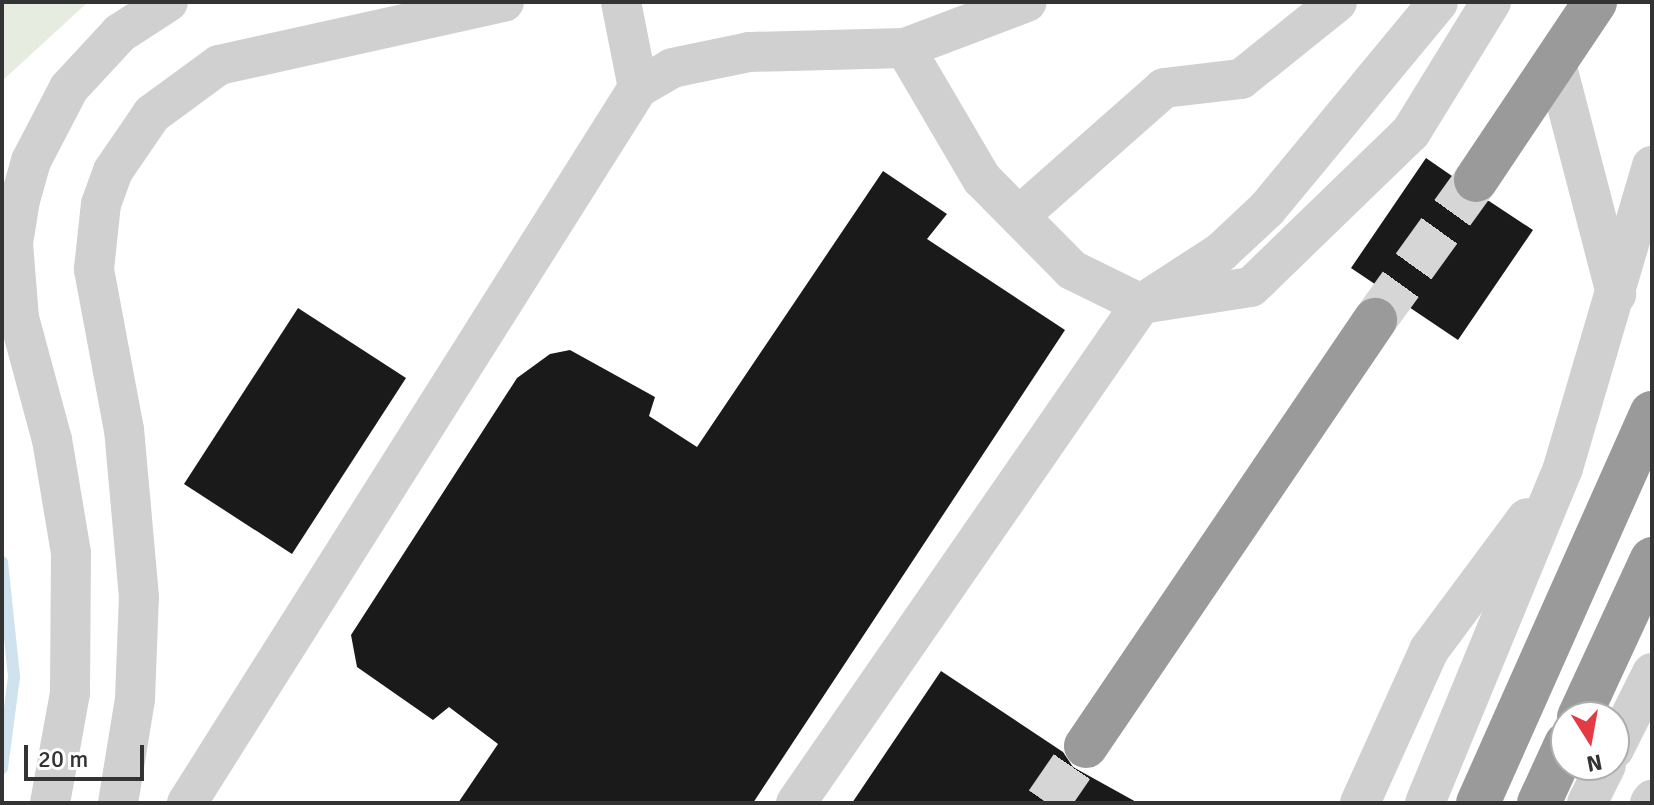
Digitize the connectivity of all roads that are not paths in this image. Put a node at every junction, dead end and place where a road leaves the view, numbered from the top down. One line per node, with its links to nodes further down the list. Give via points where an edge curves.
1 (168, 2): 27 (street, via 120,33 69,88 20,200 13,243 19,318 52,440 71,553 70,693)
2 (504, 2): 28 (street, via 219,65 152,114 113,171 101,204 94,269 126,444 139,597 135,699)
3 (621, 2): 11 (street)
4 (1027, 2): 9 (street)
5 (1337, 2): 14 (street, via 1241,79 1164,88)
6 (1438, 2): 16 (street, via 1267,209 1221,252)
7 (1491, 2): 16 (street, via 1411,132 1251,287)
8 (1595, 2): 10 (highway)
9 (905, 48): 11 (street, via 749,52 672,68); 14 (street, via 982,179)
10 (1557, 67): 13 (highway); 15 (street)
11 (638, 88): 29 (street)
12 (1652, 166): 15 (street)
13 (1476, 180)
14 (1019, 216): 16 (street, via 1072,270)
15 (1616, 294): 19 (street)
16 (1141, 304): 30 (street)
17 (1375, 320): 24 (highway)
18 (1652, 413): 33 (highway)
19 (1563, 468): 31 (street, via 1429,650); 32 (street)
20 (1652, 559): 22 (highway)
21 (1652, 673): 23 (street)
22 (1586, 701)
23 (1630, 717)
24 (1086, 746)
25 (1550, 779): 34 (highway)
26 (1598, 781): 35 (street)
27 (50, 803)
28 (118, 803)
29 (187, 803)
30 (796, 803)
31 (1360, 803)
32 (1425, 803)
33 (1478, 803)
34 (1539, 803)
35 (1587, 803)

